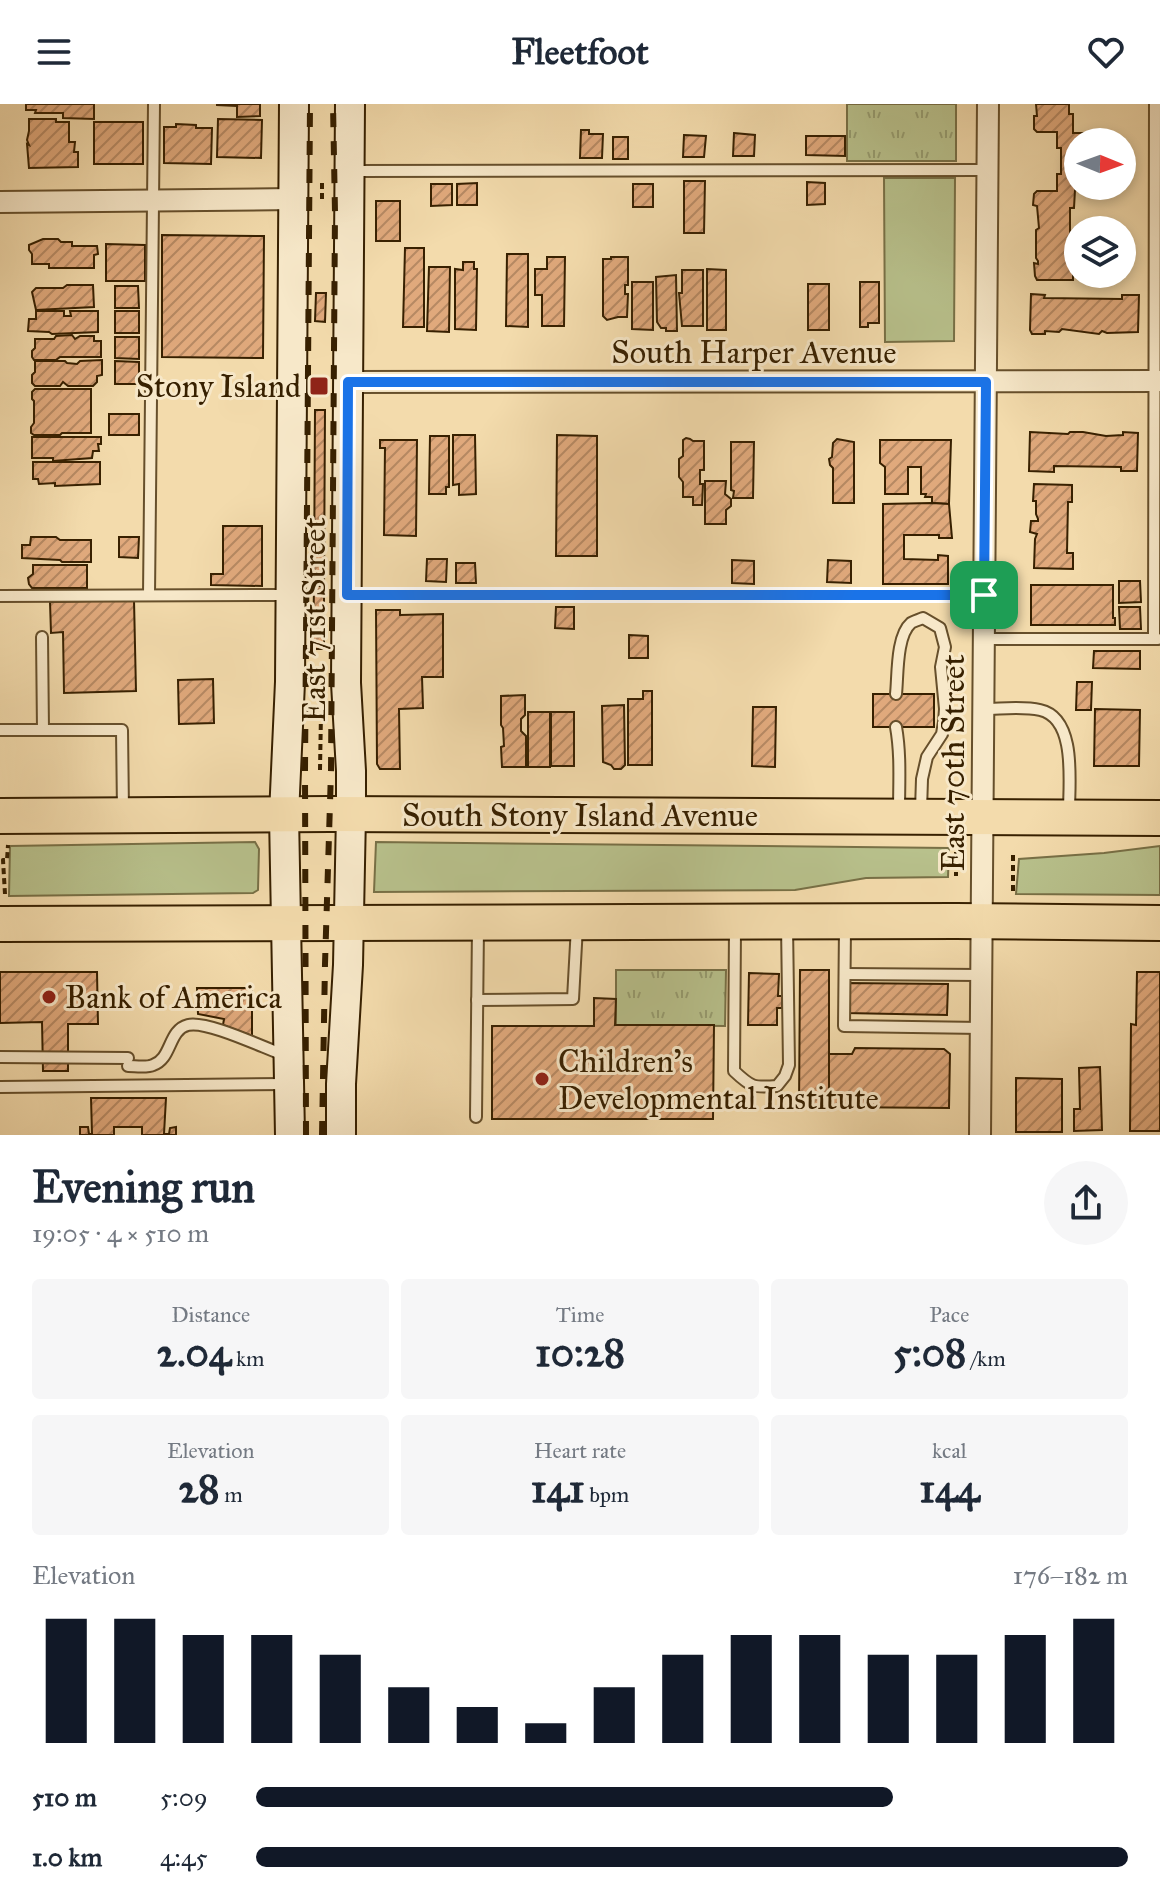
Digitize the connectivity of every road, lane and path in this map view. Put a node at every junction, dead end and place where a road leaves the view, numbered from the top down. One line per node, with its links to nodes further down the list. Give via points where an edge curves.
1 (154, 104): 11 (lane)
2 (294, 104): 9 (main road, East 71st Street)
3 (350, 104): 7 (main road, East 71st Street)
4 (988, 104): 6 (street, East 70th Street)
5 (1155, 104): 13 (lane)
6 (987, 170): 7 (lane); 15 (street, East 70th Street)
7 (349, 171): 14 (main road, East 71st Street)
8 (321, 188): 10 (path)
9 (293, 199): 11 (street); 17 (main road, East 71st Street)
10 (322, 199)
11 (153, 201): 12 (street); 16 (lane)
12 (0, 202)
13 (1157, 381): 15 (street, South Harper Avenue); 23 (lane)
14 (348, 382): 15 (street, South Harper Avenue); 18 (main road, East 71st Street)
15 (986, 382): 19 (street, East 70th Street)
16 (149, 595): 17 (lane); 20 (lane)
17 (290, 595): 31 (main road, East 71st Street)
18 (347, 595): 19 (lane); 29 (main road, East 71st Street)
19 (984, 595): 22 (street, East 70th Street)
20 (0, 596)
21 (42, 637): 28 (lane)
22 (984, 639): 23 (lane); 25 (street, East 70th Street)
23 (1157, 639)
24 (896, 694): 32 (lane, via 903,636 911,623 923,618 940,628 945,647 945,709 942,734 927,757)
25 (983, 709): 33 (street, East 70th Street); 34 (lane, via 1051,714 1069,750)
26 (896, 727): 32 (lane, via 898,771)
27 (0, 730): 28 (lane)
28 (43, 730): 30 (lane, via 122,730)
29 (351, 814): 31 (highway, South Stony Island Avenue); 32 (highway, South Stony Island Avenue); 44 (main road, East 71st Street)
30 (124, 815): 31 (highway, South Stony Island Avenue); 36 (highway, South Stony Island Avenue)
31 (284, 815): 43 (main road, East 71st Street)
32 (910, 816): 33 (highway, South Stony Island Avenue)
33 (983, 816): 34 (highway, South Stony Island Avenue); 42 (street, East 70th Street)
34 (1069, 817): 35 (highway, South Stony Island Avenue)
35 (1160, 818)
36 (4, 831): 41 (path)
37 (956, 842): 39 (path)
38 (1013, 854): 40 (path)
39 (956, 876)
40 (1013, 891)
41 (2, 909): 43 (highway)
42 (982, 921): 49 (highway); 50 (highway); 52 (street, East 70th Street)
43 (286, 922): 44 (highway); 56 (main road, East 71st Street)
44 (348, 922): 45 (highway); 60 (main road, East 71st Street)
45 (478, 922): 46 (highway); 53 (lane)
46 (577, 922): 47 (highway); 53 (lane, via 573,999)
47 (735, 922): 48 (highway); 48 (lane, via 734,1071 749,1085 761,1087 777,1086 789,1065)
48 (787, 922): 49 (highway)
49 (845, 922): 51 (lane)
50 (1160, 923)
51 (845, 974): 52 (lane); 54 (lane, via 844,1026)
52 (980, 975): 54 (street, East 70th Street)
53 (477, 1000): 58 (lane)
54 (981, 1028): 61 (street, East 70th Street)
55 (0, 1057): 56 (lane, via 153,1065 180,1028 190,1024 214,1027 263,1048)
56 (290, 1070): 57 (lane); 59 (main road, East 71st Street)
57 (0, 1087)
58 (476, 1117)
59 (290, 1135)
60 (341, 1135)
61 (980, 1135)

